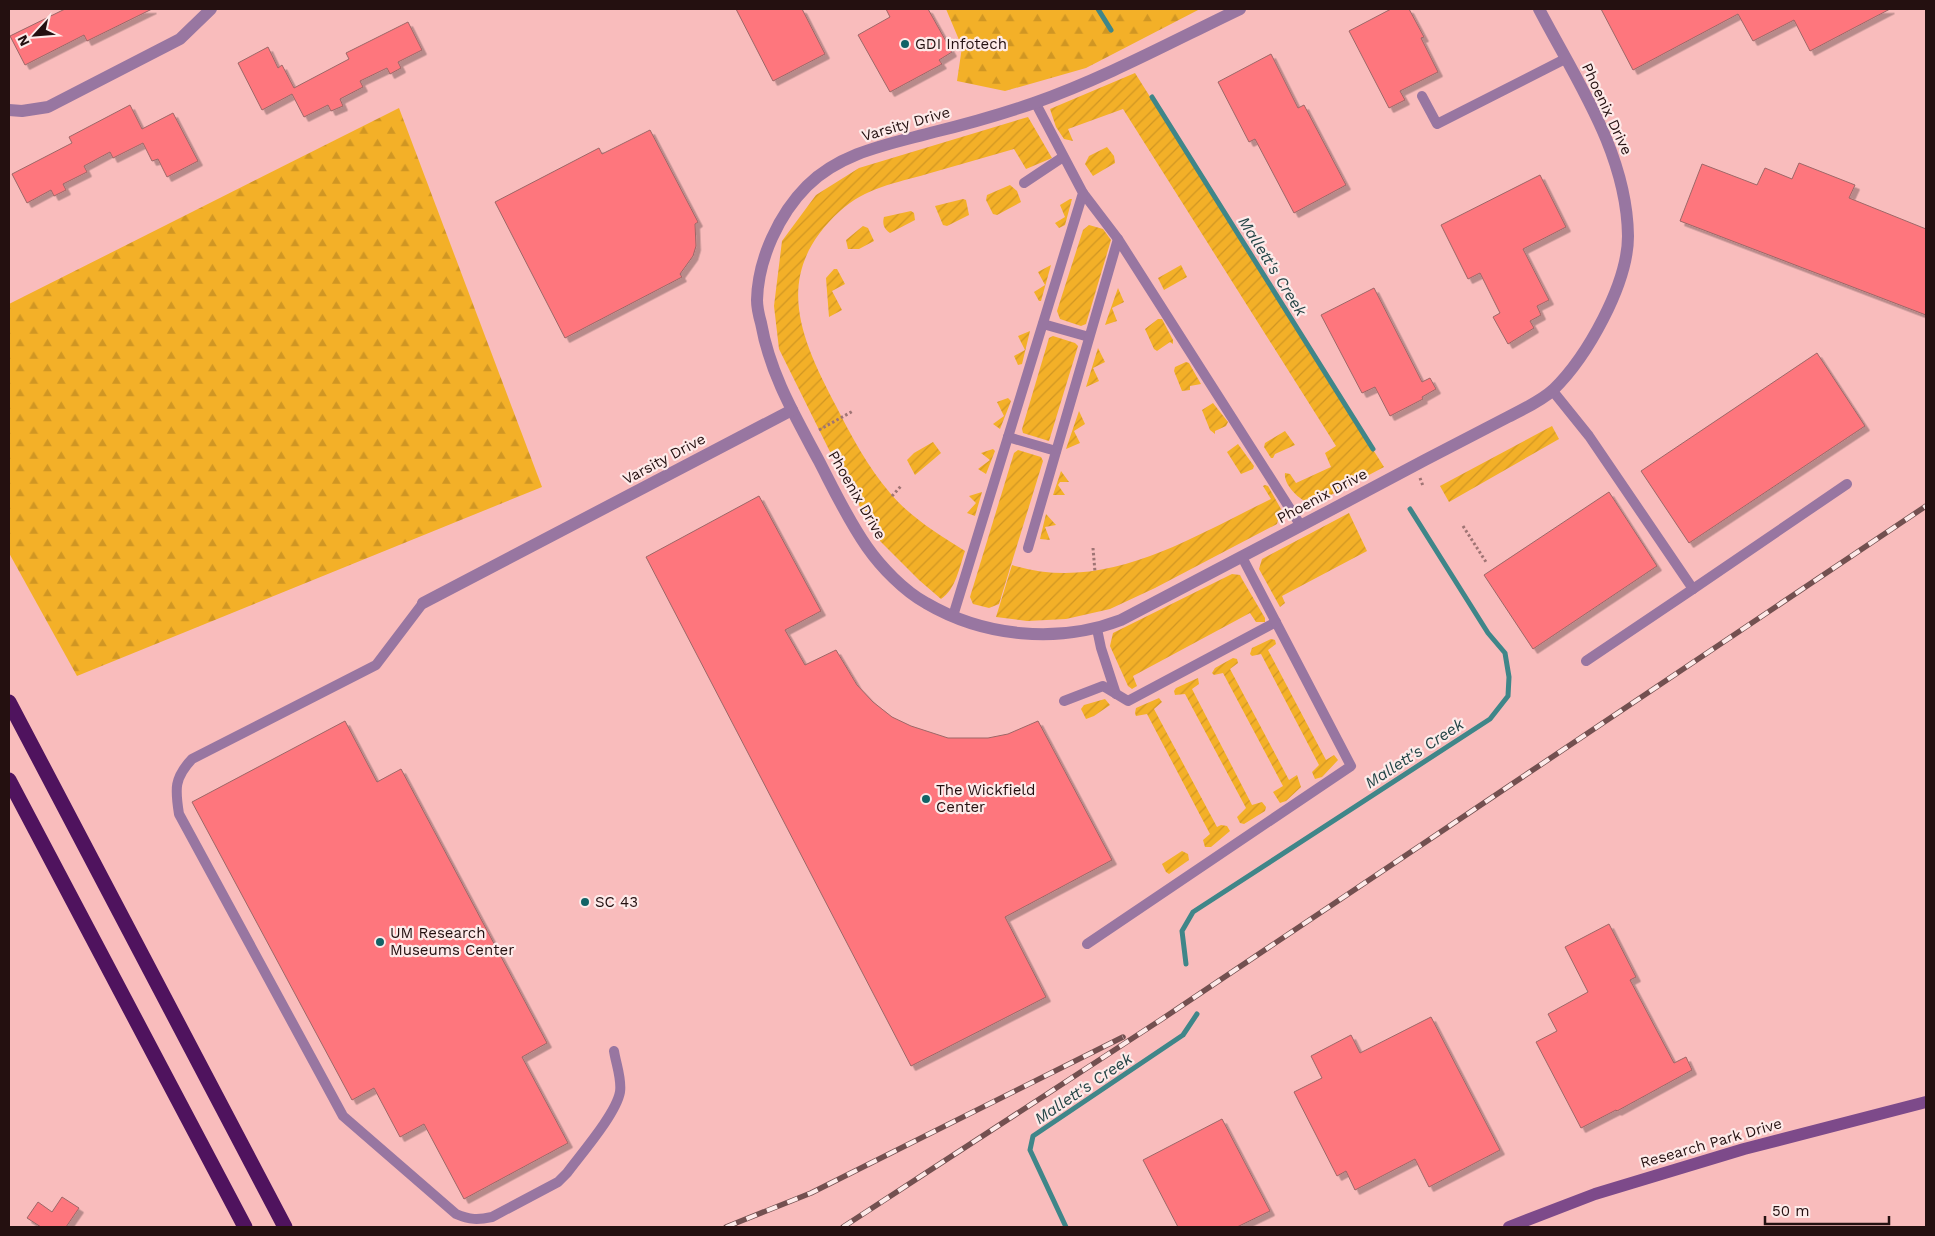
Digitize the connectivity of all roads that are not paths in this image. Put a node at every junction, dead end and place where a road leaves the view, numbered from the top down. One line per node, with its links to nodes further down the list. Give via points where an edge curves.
1 (212, 9): 7 (street, via 180,40 48,107)
2 (1240, 9): 6 (street, Varsity Drive, via 1127,64)
3 (1539, 9): 4 (street, Phoenix Drive)
4 (1565, 59): 5 (lane, via 1437,124); 14 (street, Phoenix Drive, via 1614,160 1626,211 1628,239 1608,312 1583,352)
5 (1422, 96)
6 (1036, 102): 8 (lane); 15 (street, Varsity Drive, via 871,148 829,169 808,184 785,212 764,257 757,301 766,354)
7 (9, 110)
8 (1063, 157): 9 (lane); 10 (lane)
9 (1024, 183)
10 (1083, 193): 11 (lane); 12 (lane)
11 (1118, 238): 13 (lane); 19 (lane)
12 (1043, 324): 13 (lane); 16 (lane)
13 (1089, 337): 17 (lane)
14 (1552, 390): 19 (street, Phoenix Drive, via 1528,406); 22 (lane, via 1589,436)
15 (792, 410): 23 (street, Varsity Drive); 24 (street, Phoenix Drive, via 850,521 869,550 924,602)
16 (1008, 437): 17 (lane); 24 (lane)
17 (1056, 452): 20 (lane)
18 (1847, 484): 22 (lane)
19 (1301, 526): 21 (street, Phoenix Drive)
20 (1028, 548)
21 (1242, 557): 25 (lane); 26 (street, Phoenix Drive, via 1121,620)
22 (1692, 589): 27 (lane)
23 (423, 603): 33 (lane, via 376,665 192,759 176,782 179,814 343,1116 456,1214 480,1220 492,1217 558,1182 567,1173 615,1108 620,1079)
24 (953, 616): 26 (street, Phoenix Drive, via 986,628 1025,634 1051,635)
25 (1276, 622): 28 (lane, via 1128,701); 32 (lane, via 1351,766)
26 (1097, 629): 28 (lane)
27 (1586, 661)
28 (1116, 694): 29 (lane, via 1103,686)
29 (1064, 701)
30 (9, 702): 36 (highway)
31 (9, 780): 35 (highway)
32 (1087, 944)
33 (614, 1050)
34 (1926, 1102): 37 (street, Research Park Drive, via 1744,1148 1595,1194)
35 (245, 1227)
36 (285, 1227)
37 (1509, 1227)

